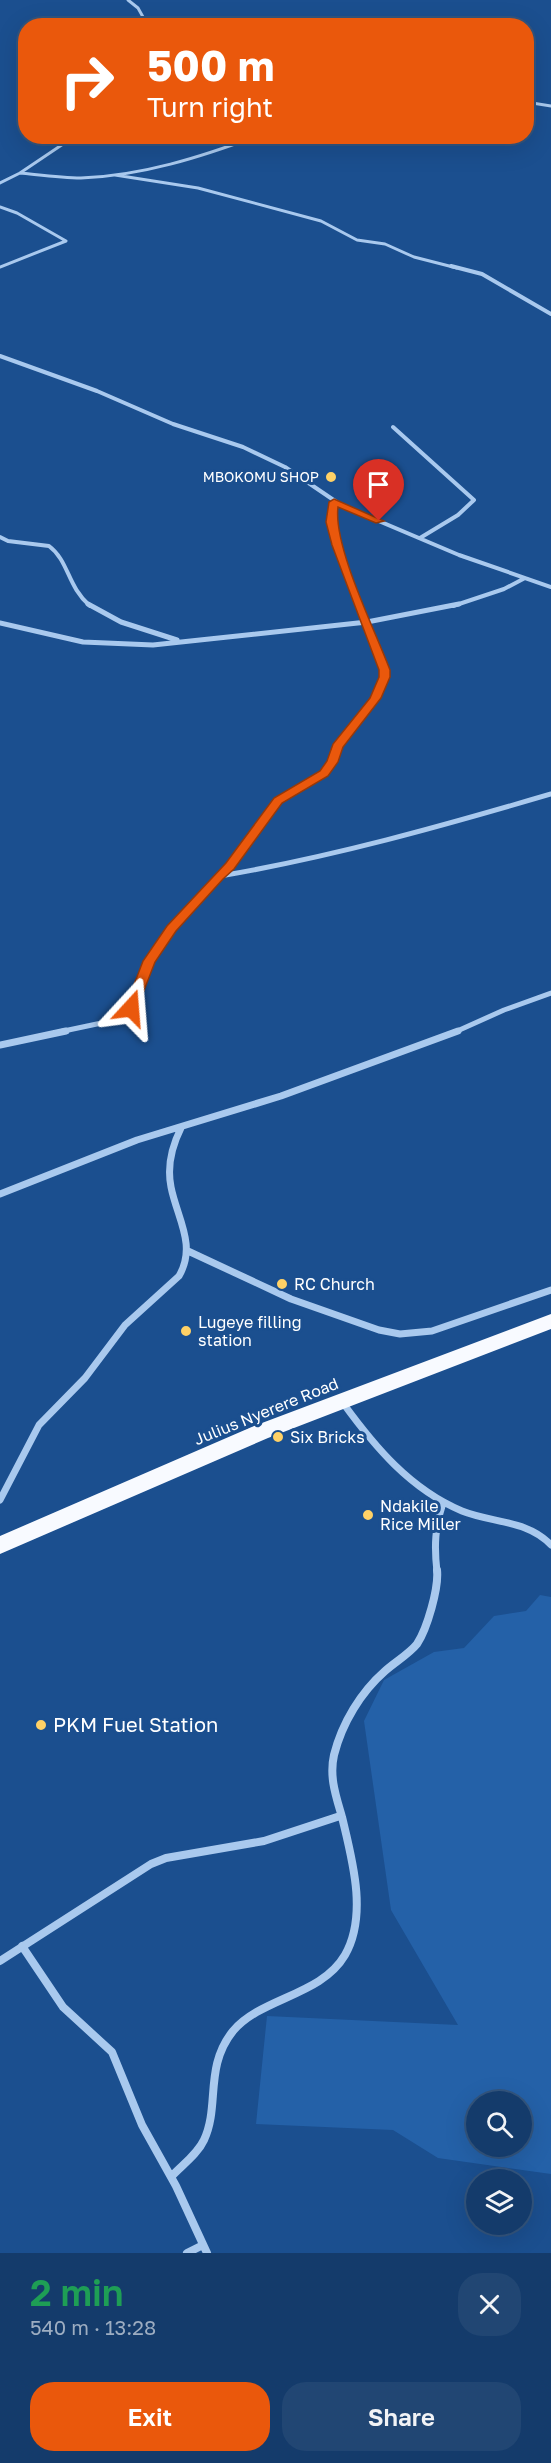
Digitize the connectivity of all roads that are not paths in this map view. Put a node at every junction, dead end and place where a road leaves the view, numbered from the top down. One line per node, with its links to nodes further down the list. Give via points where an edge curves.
1 (128, 0): 2 (street)
2 (144, 18)
3 (534, 103): 4 (street)
4 (551, 106)
5 (63, 144): 7 (street)
6 (235, 144): 8 (street, via 197,158)
7 (20, 173): 8 (street, via 79,178); 9 (street)
8 (115, 175): 12 (street, via 198,188 321,222 357,240 482,274)
9 (0, 183)
10 (0, 207): 11 (street, via 66,241)
11 (0, 267)
12 (551, 314)
13 (0, 356): 15 (street, via 173,424 243,447 285,467)
14 (393, 427): 17 (street, via 474,500)
15 (334, 502): 17 (street); 20 (street, via 331,522 337,545)
16 (0, 537): 22 (street, via 55,549 75,592 88,603 142,633)
17 (420, 538): 18 (street)
18 (525, 578): 19 (street); 20 (street, via 456,605)
19 (551, 587)
20 (367, 621): 22 (street); 24 (street, via 385,670 375,698 337,746 333,762 324,773 278,801 230,866)
21 (0, 624): 22 (street, via 83,642 142,646)
22 (186, 642)
23 (551, 794): 24 (street, via 438,827 274,867)
24 (218, 876): 26 (street, via 171,928 149,961 131,1008 123,1015)
25 (551, 993): 27 (street, via 438,1040)
26 (0, 1045)
27 (182, 1128): 28 (street, via 137,1140); 29 (street, via 174,1140 170,1178)
28 (0, 1194)
29 (188, 1251): 30 (street, via 291,1299 399,1334 432,1331); 33 (street, via 186,1266 179,1276 125,1325 85,1378 39,1425)
30 (551, 1290)
31 (551, 1321): 32 (highway, Julius Nyerere Road)
32 (342, 1401): 34 (street, via 383,1454); 35 (highway, Julius Nyerere Road)
33 (0, 1500)
34 (443, 1503): 36 (street, via 483,1518 532,1529); 37 (street, via 434,1543 438,1580 422,1636 370,1686 331,1761)
35 (0, 1545)
36 (551, 1545)
37 (340, 1816): 38 (street, via 264,1841 166,1858 143,1868); 40 (street, via 355,1880 355,1929 346,1954 314,1983 253,2014 233,2032 220,2055 204,2141)
38 (21, 1946): 39 (street); 40 (street, via 67,2012 112,2052 142,2126)
39 (0, 1961)
40 (171, 2177): 41 (street)
41 (205, 2249): 42 (street)
42 (187, 2253)

